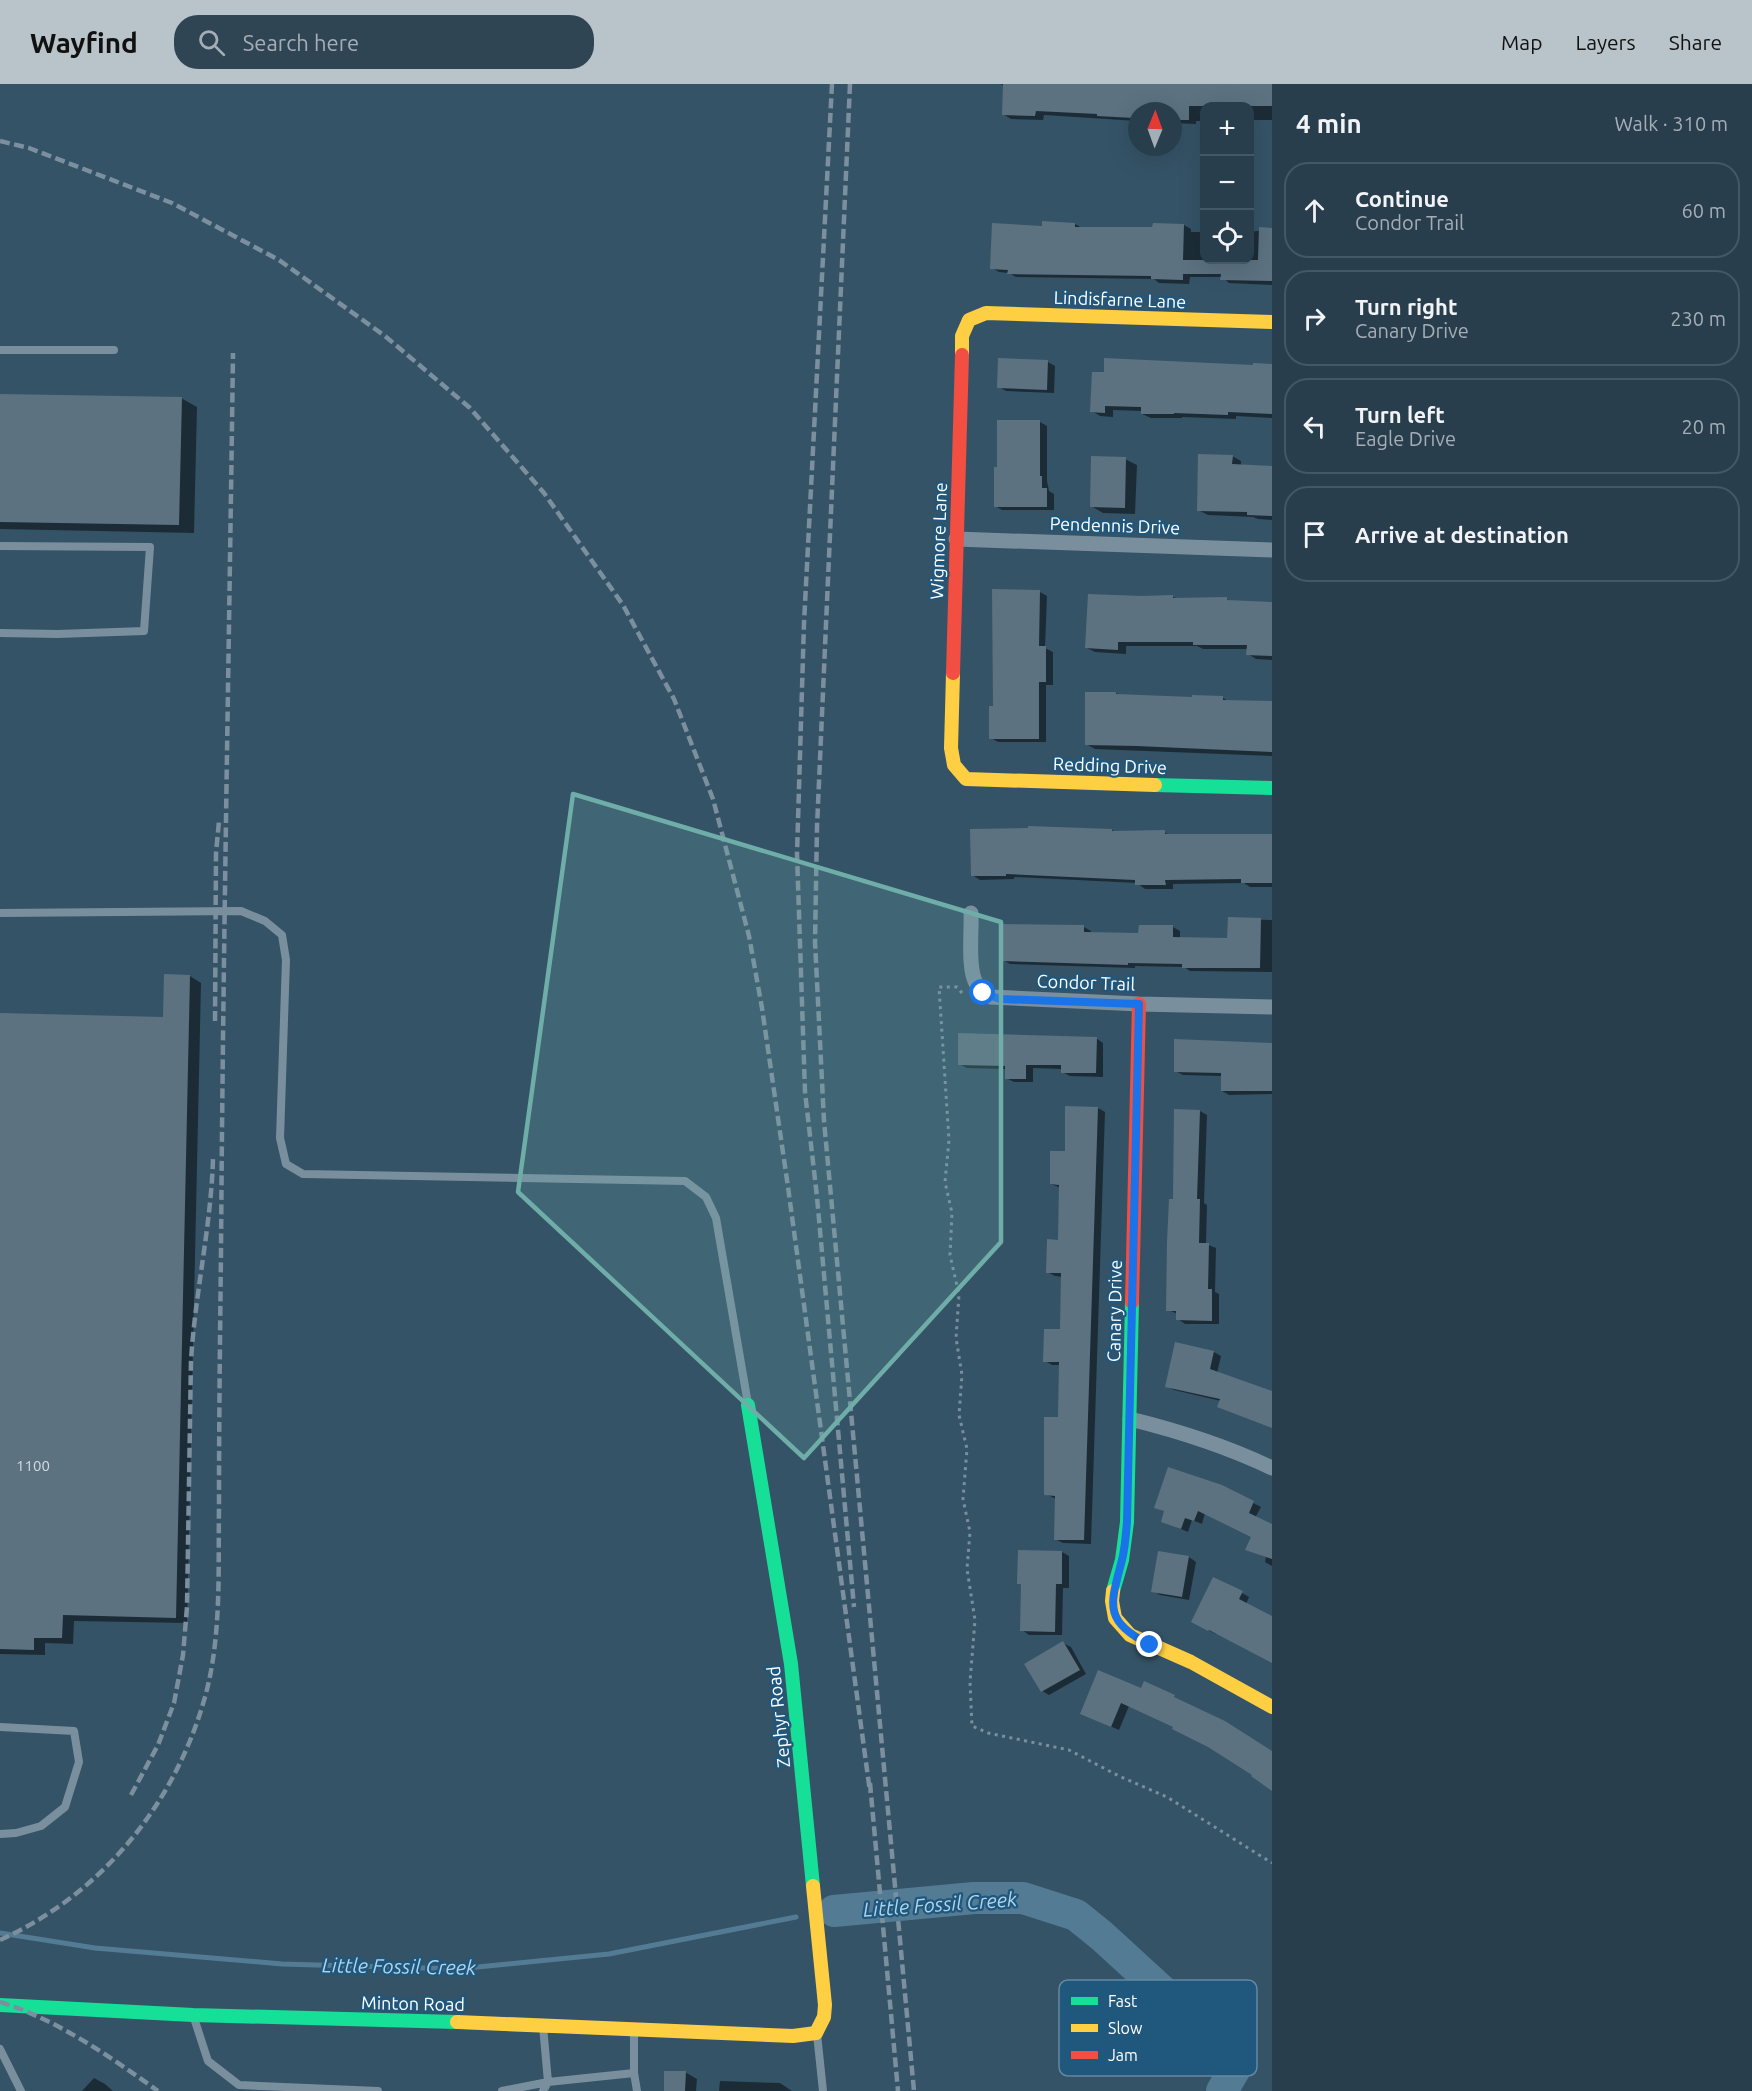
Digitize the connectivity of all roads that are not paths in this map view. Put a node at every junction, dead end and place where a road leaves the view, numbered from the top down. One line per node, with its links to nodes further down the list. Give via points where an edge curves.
1 (969, 320): 2 (street, Lindisfarne Lane, via 986,312); 5 (street, Wigmore Lane, via 962,336)
2 (1272, 322)
3 (0, 350): 4 (lane)
4 (114, 350)
5 (956, 539): 7 (street, Pendennis Drive); 9 (street, Wigmore Lane, via 951,748)
6 (0, 546): 8 (lane, via 150,547 144,631)
7 (1272, 550)
8 (0, 633)
9 (954, 765): 10 (street, Redding Drive, via 966,779)
10 (1272, 788)
11 (0, 913): 15 (lane, via 241,911 265,921 282,935 286,960 280,1138 286,1164 303,1174 685,1181 706,1197 716,1218)
12 (971, 913): 13 (street, Condor Trail, via 972,970 983,993 1000,999)
13 (1139, 1004): 14 (street, Condor Trail); 16 (street, Canary Drive)
14 (1272, 1007)
15 (748, 1405): 25 (street, Zephyr Road, via 791,1664 825,2005)
16 (1130, 1419): 17 (street, via 1202,1439); 18 (street, Canary Drive, via 1127,1522 1112,1601 1115,1618 1130,1635 1191,1662)
17 (1272, 1468)
18 (1272, 1707)
19 (0, 1726): 20 (lane, via 74,1731 79,1762 65,1807 41,1827)
20 (0, 1834)
21 (0, 2005): 22 (street, Minton Road)
22 (193, 2015): 23 (street, Minton Road); 29 (lane, via 208,2061)
23 (543, 2024): 24 (street, Minton Road); 28 (lane)
24 (634, 2028): 25 (street, Minton Road, via 793,2036); 27 (lane)
25 (818, 2030): 36 (lane)
26 (0, 2049): 31 (lane)
27 (634, 2073): 28 (lane); 35 (lane)
28 (548, 2082): 33 (lane); 34 (lane)
29 (239, 2088): 30 (lane)
30 (310, 2089): 32 (lane)
31 (21, 2091)
32 (378, 2091)
33 (502, 2091)
34 (543, 2091)
35 (637, 2091)
36 (823, 2091)

